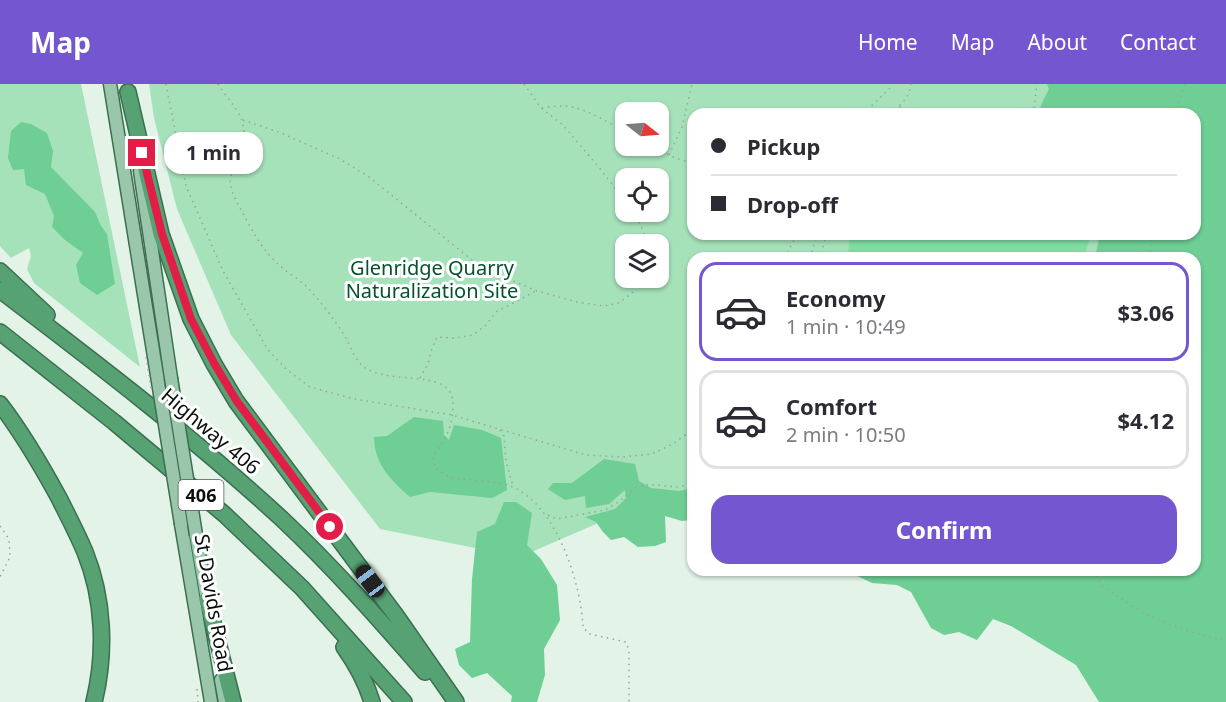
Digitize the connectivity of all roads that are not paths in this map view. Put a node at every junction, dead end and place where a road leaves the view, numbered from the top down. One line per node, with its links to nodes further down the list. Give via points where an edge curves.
1 (110, 84): 11 (main road, St Davids Road, bridge)
2 (128, 88): 9 (main road, St Davids Road, bridge); 17 (highway, via 162,234 191,319 214,363 236,400)
3 (0, 271): 6 (highway)
4 (0, 290): 6 (highway, Highway 406 / 406)
5 (0, 332): 8 (highway, 406, via 224,513)
6 (113, 376): 16 (highway, Highway 406 / 406, via 222,465 331,566)
7 (0, 404): 10 (highway, via 41,463 74,526 96,585 101,656)
8 (302, 588): 14 (highway, via 355,663); 15 (highway, 406)
9 (207, 599): 12 (main road, St Davids Road); 13 (highway)
10 (94, 702)
11 (211, 702)
12 (225, 702)
13 (233, 702)
14 (372, 702)
15 (404, 702)
16 (451, 702)
17 (456, 702)

